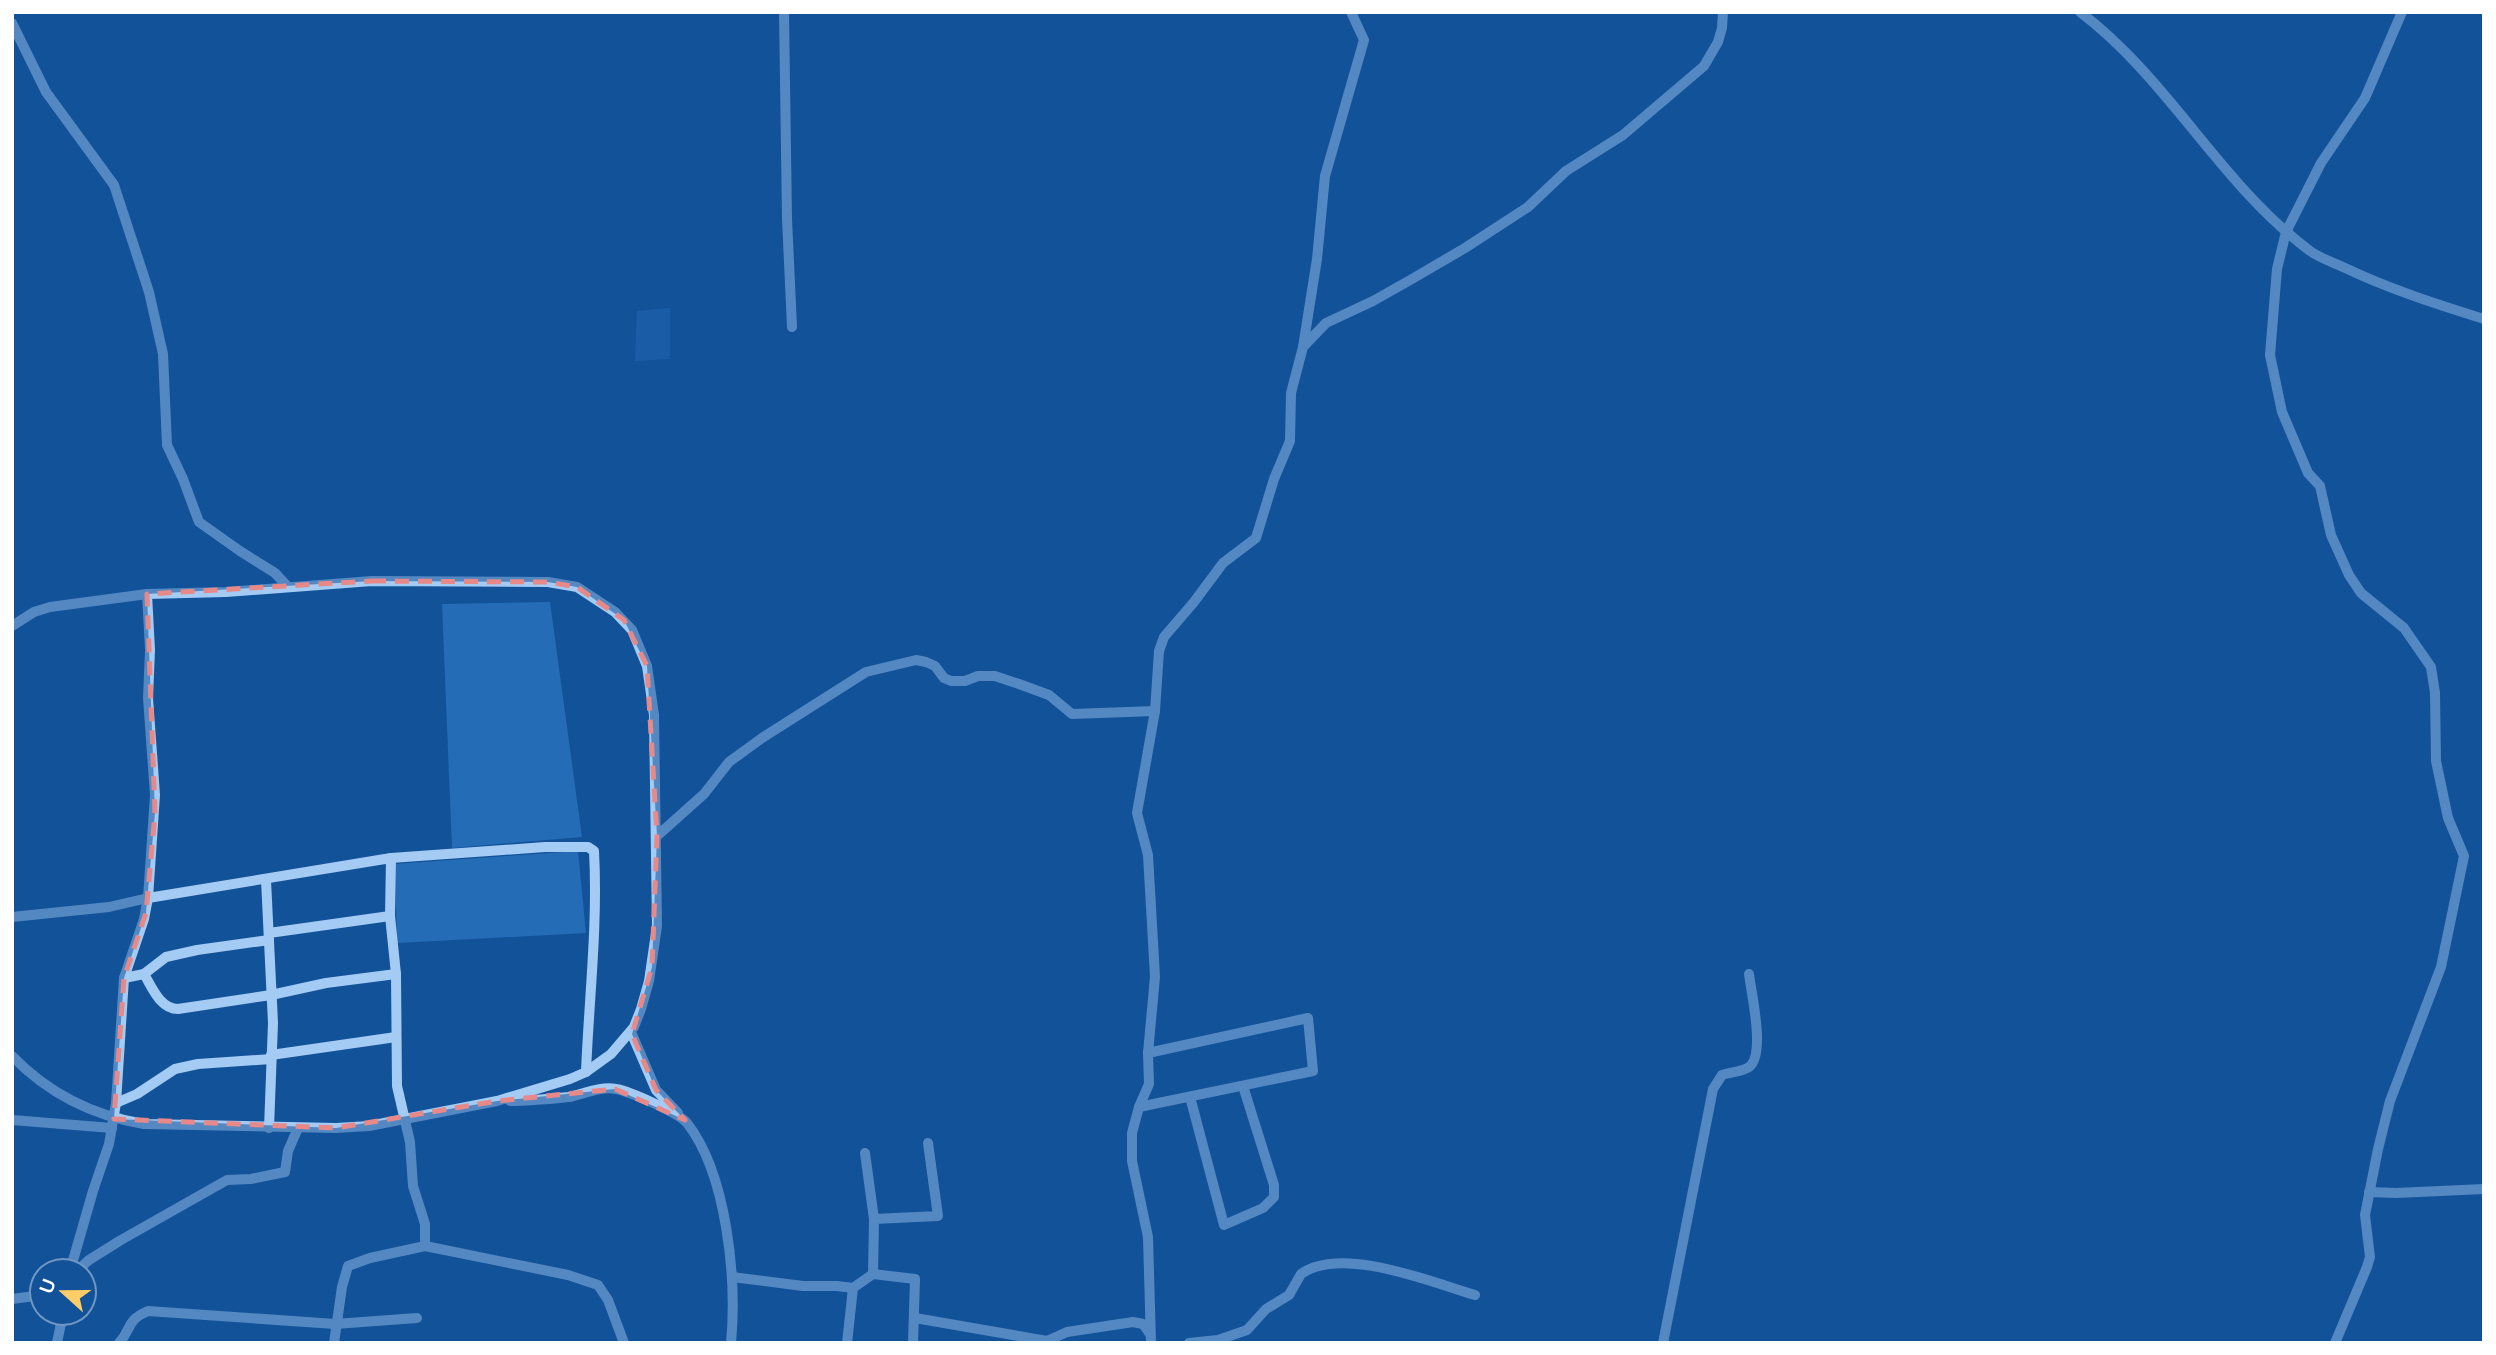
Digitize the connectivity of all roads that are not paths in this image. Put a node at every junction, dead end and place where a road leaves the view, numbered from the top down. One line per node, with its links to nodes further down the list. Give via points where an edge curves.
1 (783, 12): 9 (street)
2 (1351, 12): 10 (street, via 1364,40 1325,176)
3 (1723, 12): 10 (street, via 1718,42 1704,66 1623,135 1566,171 1518,213 1465,248 1326,323)
4 (2080, 12): 7 (street, via 2138,65 2244,192)
5 (2402, 12): 7 (street, via 2365,98 2321,163)
6 (12, 23): 11 (street, via 46,92 114,185 149,292 163,354 167,445 199,522 275,573)
7 (2286, 232): 8 (street, via 2312,253 2379,285); 47 (street, via 2277,269 2270,355 2282,412 2308,473 2320,486 2348,575 2361,593 2404,628 2431,667 2437,761 2448,818 2464,856 2441,967 2390,1101)
8 (2484, 319)
9 (792, 327)
10 (1303, 347): 14 (street, via 1291,393 1290,441 1256,538 1223,563 1164,637)
11 (288, 587): 12 (street); 15 (street, via 384,581 548,582 577,587 603,603 632,630 648,666)
12 (147, 594): 13 (street, via 50,607); 18 (street, via 155,795)
13 (12, 626)
14 (1155, 711): 15 (street, via 1072,714 1049,695 995,676 951,681 926,662 895,664 866,672 762,738 729,762 704,794); 29 (street, via 1137,813 1148,855 1155,976)
15 (657, 836): 27 (street, via 652,967)
16 (391, 858): 17 (street); 19 (street); 32 (street, via 545,847 592,849 594,944)
17 (266, 880): 18 (street); 21 (street)
18 (148, 898): 20 (street); 25 (street)
19 (390, 916): 21 (street); 23 (street)
20 (12, 918)
21 (269, 936): 22 (street, via 166,957); 26 (street)
22 (144, 974): 25 (street); 26 (street, via 157,996 172,1009)
23 (396, 974): 26 (street); 28 (street)
24 (1749, 974): 68 (street, via 1757,1035 1755,1059 1748,1068 1722,1074 1713,1089)
25 (124, 978): 36 (street)
26 (271, 995): 31 (street)
27 (631, 1032): 32 (street); 40 (street, via 656,1090)
28 (396, 1037): 31 (street); 38 (street, via 397,1086)
29 (1148, 1054): 33 (street, via 1308,1018 1313,1071); 37 (street, via 1149,1084)
30 (12, 1056): 41 (street, via 64,1097)
31 (271, 1057): 36 (street, via 175,1069); 42 (street)
32 (586, 1072): 35 (street)
33 (1243, 1086): 34 (street); 34 (street, via 1274,1197 1263,1208 1224,1225)
34 (1190, 1097): 37 (street)
35 (497, 1101): 38 (street); 40 (street, via 611,1088)
36 (116, 1103): 41 (street)
37 (1139, 1107): 59 (street, via 1132,1133 1132,1161 1147,1237)
38 (404, 1118): 43 (street, via 369,1126); 49 (street, via 413,1186 425,1224)
39 (12, 1120): 41 (street)
40 (685, 1120): 53 (street, via 709,1158)
41 (113, 1124): 42 (street); 50 (street)
42 (269, 1128): 43 (street)
43 (298, 1128): 51 (street, via 285,1172 227,1180)
44 (928, 1143): 48 (street, via 938,1216)
45 (866, 1153): 48 (street)
46 (2484, 1188): 47 (street)
47 (2369, 1192): 69 (street, via 2365,1215 2370,1257)
48 (874, 1219): 52 (street)
49 (425, 1246): 58 (street, via 348,1266); 63 (street, via 598,1285)
50 (74, 1257)
51 (92, 1257)
52 (873, 1274): 54 (street); 57 (street, via 915,1279)
53 (732, 1277): 54 (street); 64 (street)
54 (853, 1288): 65 (street)
55 (1475, 1295): 67 (street, via 1364,1264 1325,1265 1304,1271 1289,1295 1266,1309 1247,1330)
56 (417, 1318): 58 (street)
57 (915, 1318): 60 (street); 66 (street)
58 (335, 1324): 61 (street, via 148,1311 133,1318); 62 (street)
59 (1151, 1338): 60 (street, via 1143,1324 1133,1322 1068,1332)
60 (1047, 1342)
61 (119, 1343)
62 (334, 1343)
63 (624, 1343)
64 (731, 1343)
65 (847, 1343)
66 (913, 1343)
67 (1189, 1343)
68 (1663, 1343)
69 (2335, 1343)

